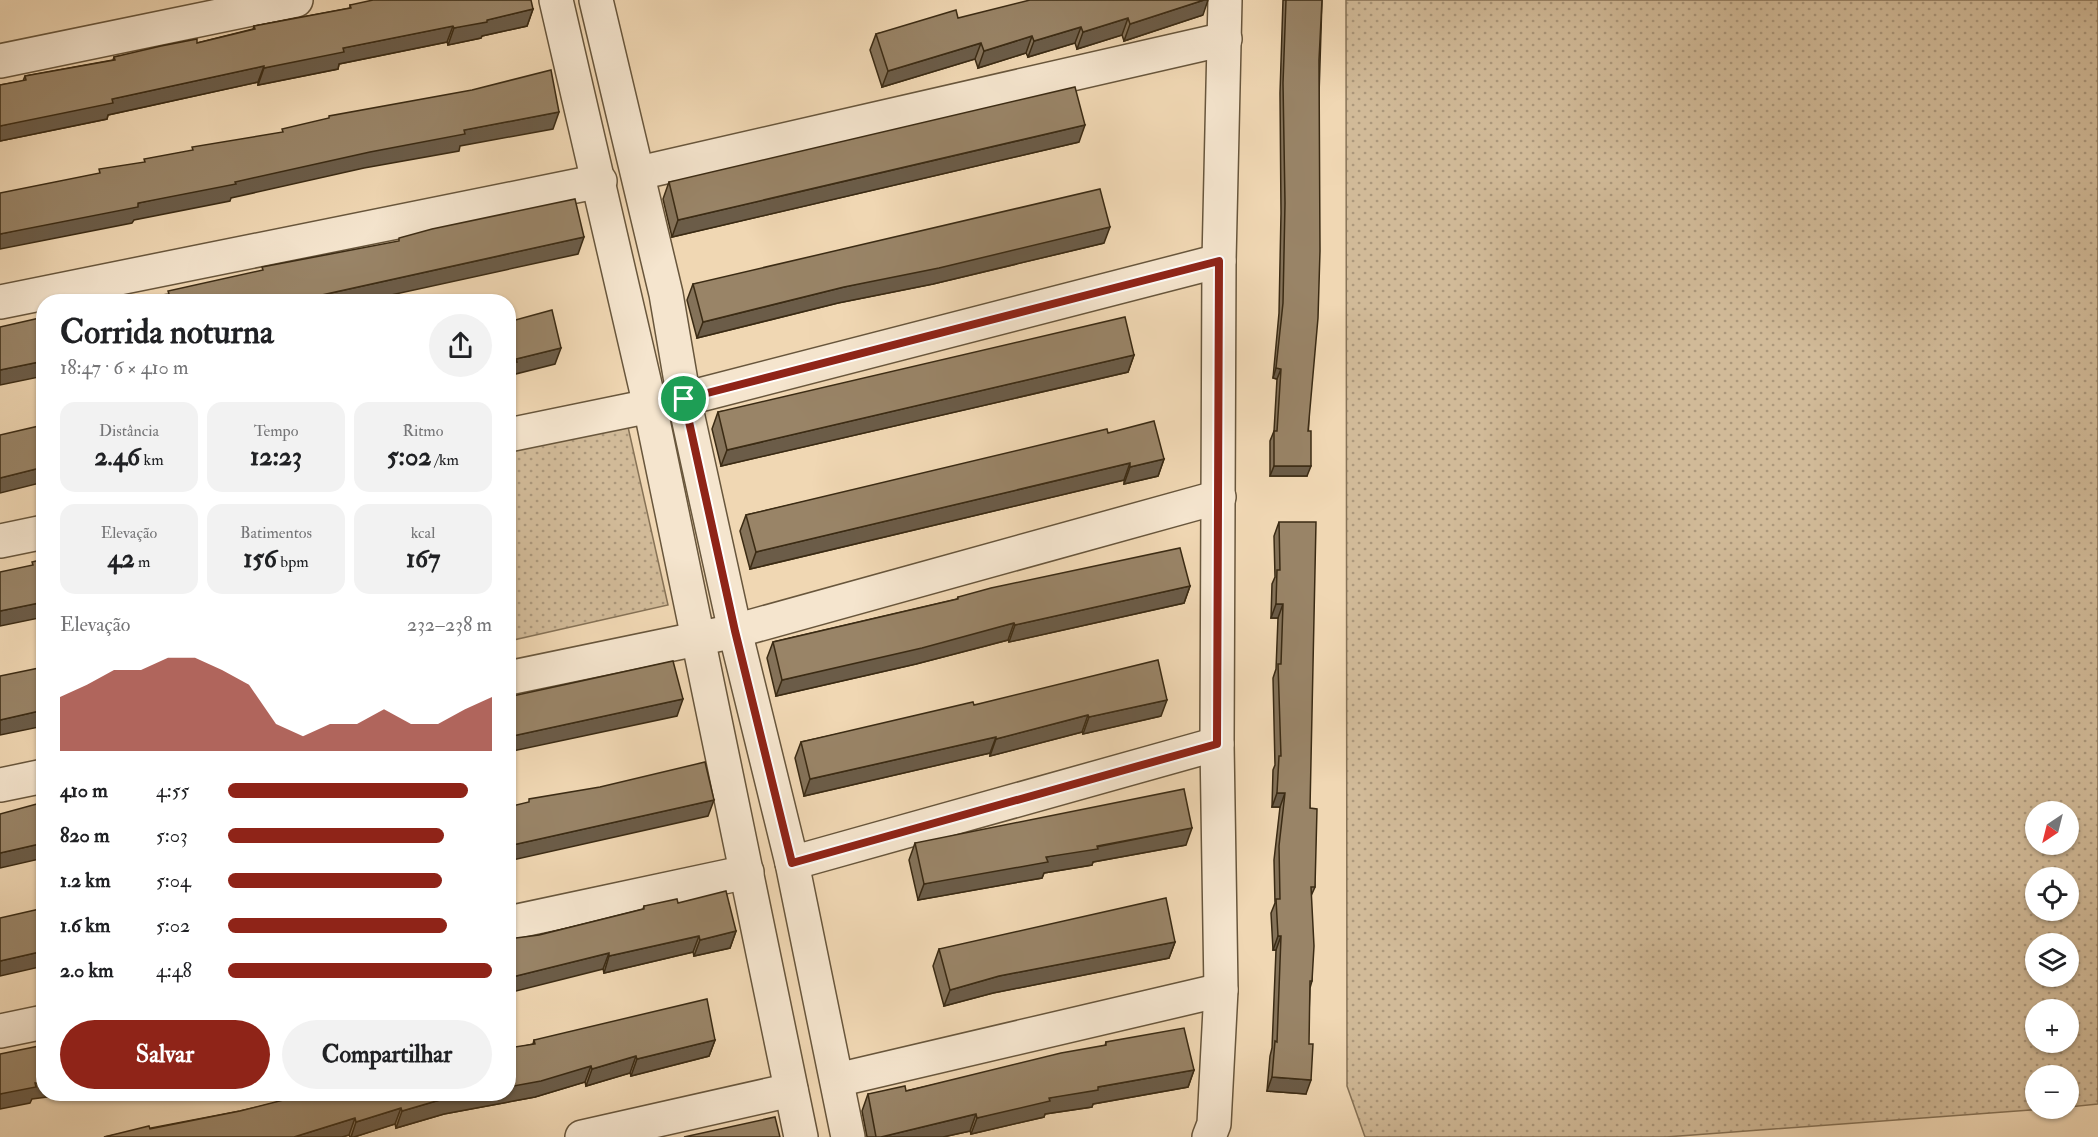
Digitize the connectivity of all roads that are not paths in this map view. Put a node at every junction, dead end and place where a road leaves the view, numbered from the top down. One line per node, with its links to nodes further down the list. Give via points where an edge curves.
1 (296, 0): 6 (street)
2 (556, 0): 8 (street)
3 (596, 0): 7 (street)
4 (1225, 0): 5 (street)
5 (1225, 39): 7 (street); 9 (street)
6 (0, 61)
7 (639, 173): 13 (street)
8 (600, 181): 10 (street); 14 (street)
9 (1219, 261): 13 (street); 16 (street)
10 (40, 294)
11 (36, 295): 12 (street)
12 (0, 302)
13 (684, 399): 19 (street)
14 (650, 406): 15 (street); 20 (street)
15 (516, 433)
16 (1219, 497): 19 (street); 22 (street)
17 (36, 534): 18 (street)
18 (0, 541)
19 (735, 631): 20 (street); 25 (street)
20 (700, 638): 21 (street); 26 (street)
21 (516, 676)
22 (1217, 744): 25 (street); 28 (street)
23 (36, 778): 24 (street)
24 (0, 785)
25 (792, 863): 31 (street)
26 (747, 872): 27 (street); 32 (street)
27 (516, 921)
28 (1221, 990): 31 (street); 36 (street, via 1214,1124)
29 (36, 1024): 30 (street)
30 (0, 1031)
31 (837, 1080): 35 (street)
32 (791, 1090): 33 (street); 34 (street)
33 (582, 1137)
34 (801, 1137)
35 (848, 1137)
36 (1209, 1137)

